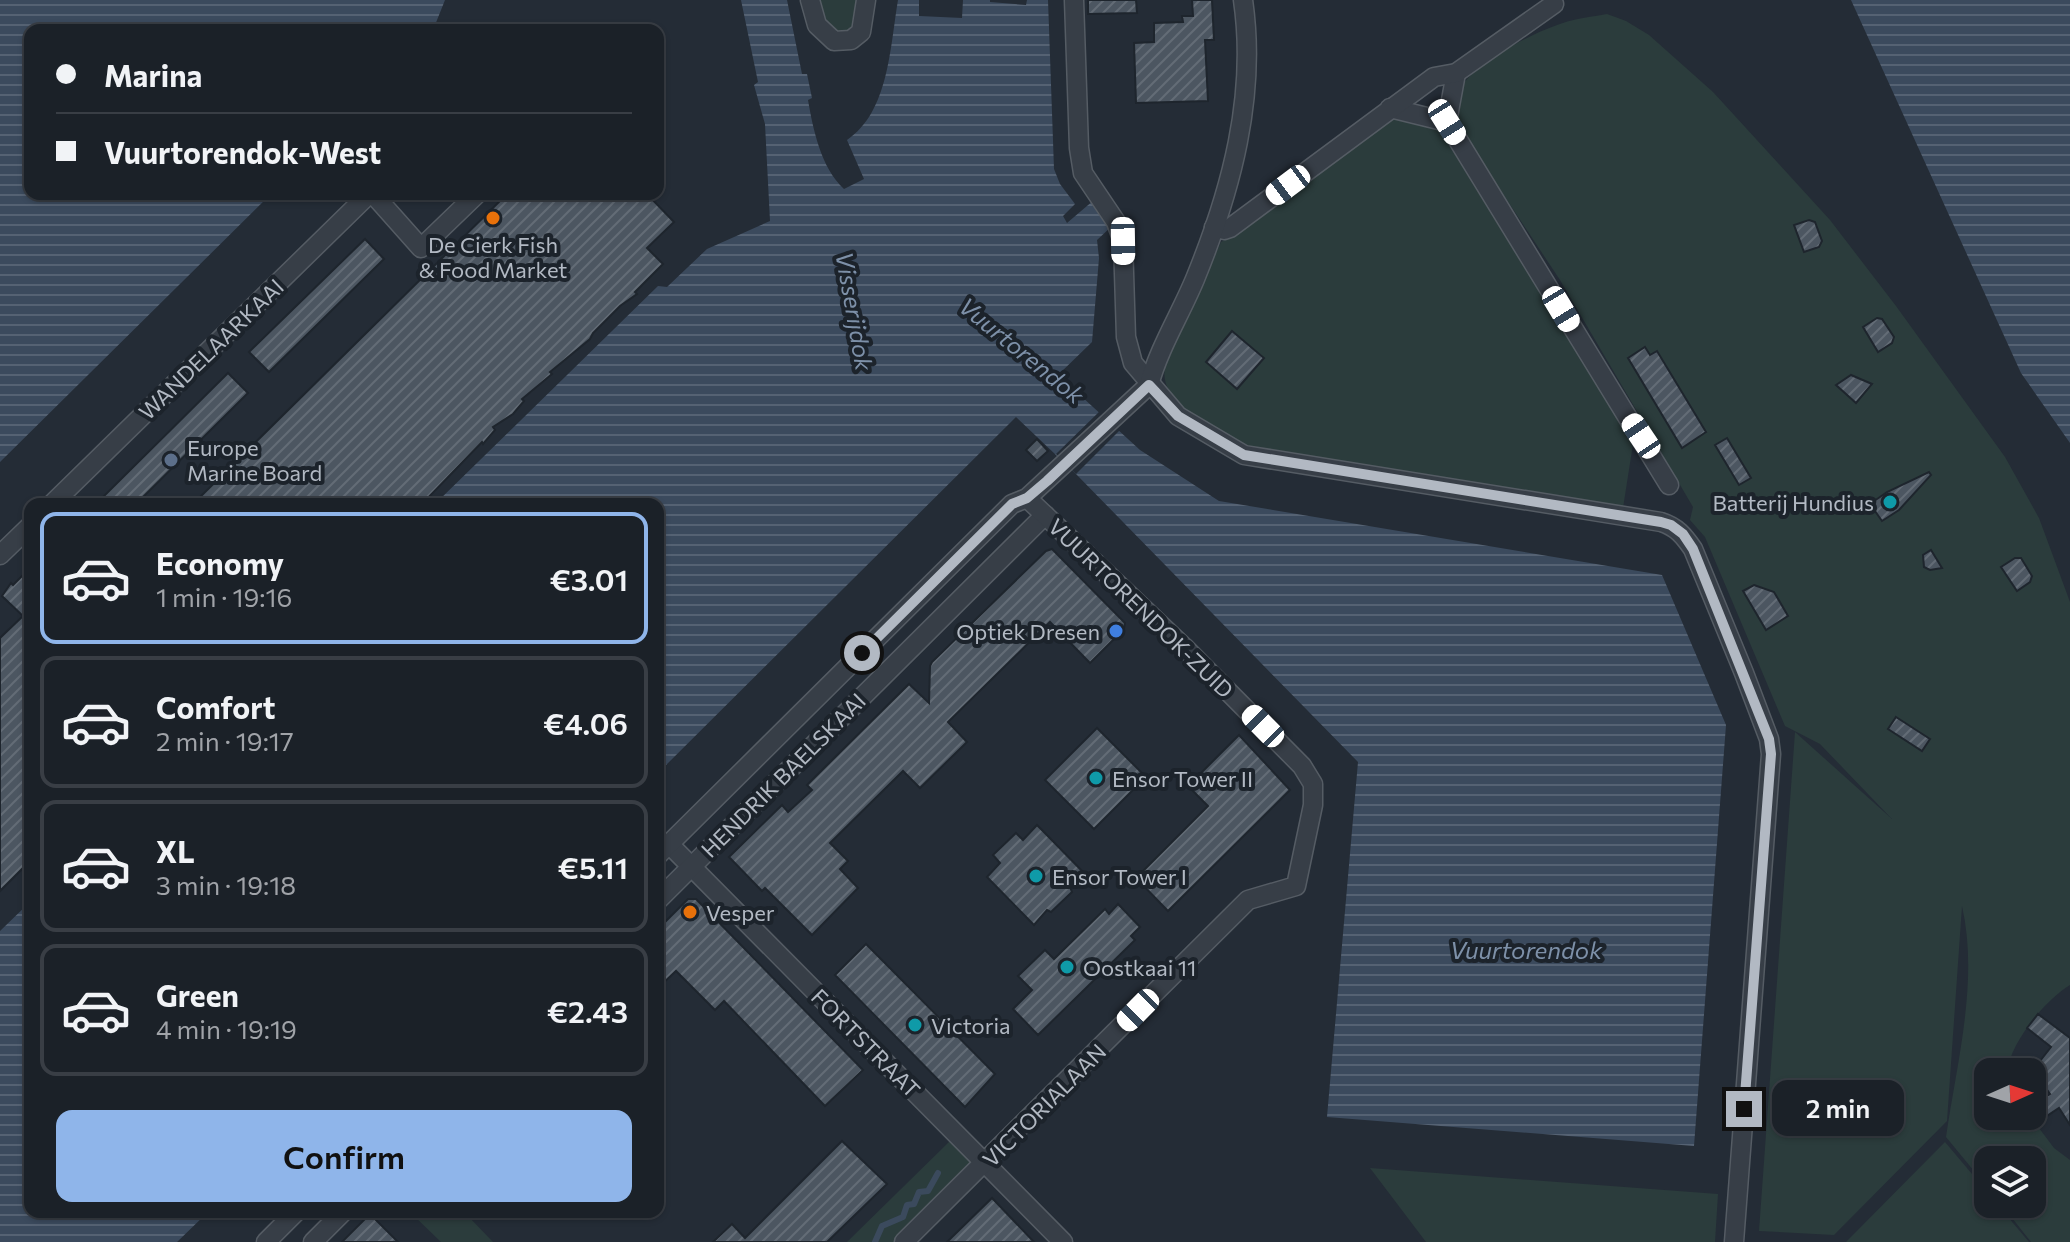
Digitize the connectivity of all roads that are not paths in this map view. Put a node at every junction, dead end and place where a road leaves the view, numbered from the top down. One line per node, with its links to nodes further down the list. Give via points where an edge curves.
1 (810, 0): 2 (street, via 817,25 834,41 851,40 861,32)
2 (866, 0)
3 (1074, 0): 13 (street, via 1083,173 1123,241 1126,337 1133,363)
4 (1243, 0): 12 (street, HENDRIK BAELSKAAI, via 1242,131)
5 (1554, 4): 6 (street)
6 (1456, 73): 7 (street, via 1434,77); 8 (street)
7 (1390, 108): 8 (street); 12 (street, via 1230,228)
8 (1447, 122): 14 (street)
9 (365, 200): 15 (street, WANDELAARKAAI)
10 (377, 200): 11 (street, via 421,248)
11 (471, 200)
12 (1214, 227): 13 (street, HENDRIK BAELSKAAI)
13 (1149, 385): 16 (street, HENDRIK BAELSKAAI); 31 (street, via 1178,416 1244,455 1598,510 1661,522 1683,534 1744,673 1771,754)
14 (1669, 485)
15 (58, 498)
16 (1027, 498): 17 (street, VUURTORENDOK-ZUID); 20 (street, HENDRIK BAELSKAAI, via 1012,504)
17 (1045, 515): 21 (street, HENDRIK BAELSKAAI); 22 (street, VUURTORENDOK-ZUID, via 1302,766 1313,784 1313,805)
18 (24, 532): 19 (street)
19 (0, 555)
20 (664, 850): 21 (street, FORTSTRAAT)
21 (691, 867): 23 (street, HENDRIK BAELSKAAI); 24 (street, FORTSTRAAT)
22 (1296, 886): 24 (street, VICTORIALAAN, via 1248,900)
23 (664, 894)
24 (985, 1164): 29 (street, VICTORIALAAN); 30 (street, FORTSTRAAT)
25 (290, 1218): 27 (street)
26 (337, 1218): 28 (street)
27 (266, 1242)
28 (313, 1242)
29 (904, 1242)
30 (1063, 1242)
31 (1734, 1242)

